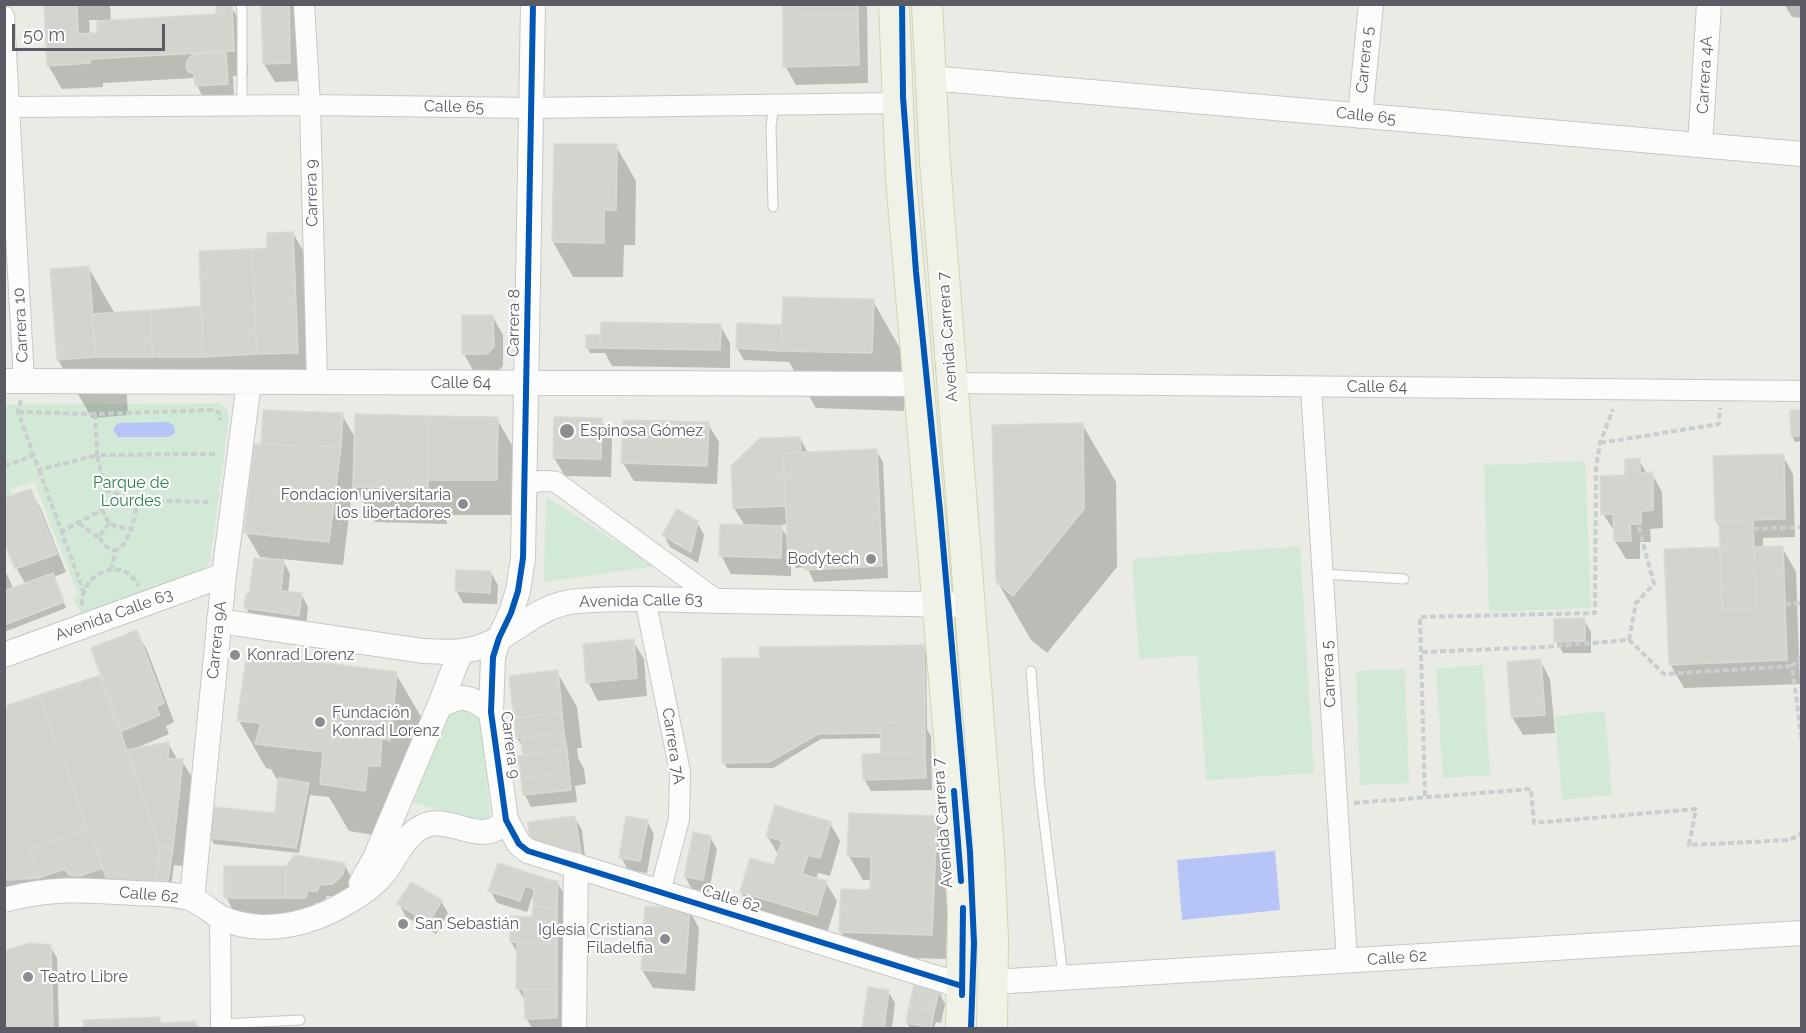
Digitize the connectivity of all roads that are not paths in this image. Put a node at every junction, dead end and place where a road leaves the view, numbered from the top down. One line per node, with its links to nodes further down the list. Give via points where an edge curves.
1 (241, 4): 14 (lane)
2 (304, 4): 12 (street, Carrera 9)
3 (533, 4): 16 (street, Carrera 8)
4 (894, 4): 11 (main road, Avenida Carrera 7)
5 (927, 4): 10 (main road, Avenida Carrera 7)
6 (1371, 4): 17 (street, Carrera 5)
7 (1709, 4): 18 (street, Carrera 4A)
8 (4, 16): 9 (street, Carrera 10)
9 (5, 46): 15 (street, Carrera 10)
10 (930, 78): 17 (street, Calle 65); 25 (main road, Avenida Carrera 7)
11 (897, 103): 13 (street, Calle 65); 26 (main road, Avenida Carrera 7)
12 (310, 105): 14 (street, Calle 65); 16 (street, Calle 65); 23 (street, Carrera 9)
13 (774, 105): 16 (street, Calle 65); 20 (lane)
14 (242, 106): 15 (street, Calle 65)
15 (11, 107): 21 (street, Carrera 10)
16 (531, 108): 24 (street, Carrera 8)
17 (1360, 116): 18 (street, Calle 65)
18 (1700, 145): 19 (street, Calle 65)
19 (1802, 154)
20 (773, 207)
21 (14, 381): 22 (street, Calle 64)
22 (249, 382): 23 (street, Calle 64); 30 (street, Carrera 9A)
23 (317, 382): 24 (street, Calle 64)
24 (526, 383): 26 (street, Calle 64); 29 (street, Carrera 8)
25 (952, 383): 27 (street, Calle 64); 36 (main road, Avenida Carrera 7)
26 (918, 384): 35 (main road, Avenida Carrera 7)
27 (1311, 387): 28 (street, Calle 64); 31 (street, Carrera 5)
28 (1802, 391)
29 (524, 488): 34 (street, via 543,480 556,483); 38 (street, Carrera 8, via 521,576)
30 (224, 574): 37 (street, Carrera 9A); 40 (street, Avenida Calle 63)
31 (1323, 574): 32 (lane); 52 (street, Carrera 5)
32 (1404, 579)
33 (645, 599): 34 (street, Avenida Calle 63); 38 (street, Avenida Calle 63, via 561,603 542,610); 46 (street, Carrera 7A, via 680,772 679,819)
34 (718, 601): 35 (street, Avenida Calle 63)
35 (938, 605): 36 (street, Avenida Calle 63); 55 (main road, Avenida Carrera 7, via 960,865)
36 (970, 605): 54 (main road, Avenida Carrera 7, via 989,851)
37 (219, 621): 39 (street, Avenida Calle 63, via 423,651); 47 (street, Carrera 9A)
38 (499, 638): 39 (street, Avenida Calle 63); 43 (street, Carrera 9, via 493,657)
39 (460, 651): 42 (street)
40 (4, 655)
41 (1031, 671): 53 (lane, via 1040,788)
42 (439, 707): 43 (street, via 460,697 472,699); 49 (street, via 375,858)
43 (491, 712): 44 (street, Carrera 9)
44 (506, 820): 45 (street, Calle 62, via 519,844 528,850); 49 (street, Calle 62, via 500,827 483,832 439,822 418,828 384,874)
45 (576, 865): 46 (street, Calle 62); 58 (street)
46 (660, 892): 55 (street, Calle 62)
47 (192, 899): 48 (street, Calle 62, via 68,889); 50 (street, Calle 62)
48 (4, 900)
49 (351, 900): 50 (street, Calle 62, via 322,915 282,926 241,924)
50 (220, 916): 57 (street)
51 (1802, 933): 52 (street, Calle 62)
52 (1347, 961): 53 (street, Calle 62)
53 (1063, 978): 54 (street, Calle 62)
54 (993, 982): 60 (main road, Avenida Carrera 7)
55 (962, 986): 59 (main road, Avenida Carrera 7)
56 (300, 1020): 57 (lane)
57 (221, 1026)
58 (574, 1029)
59 (961, 1029)
60 (992, 1029)

